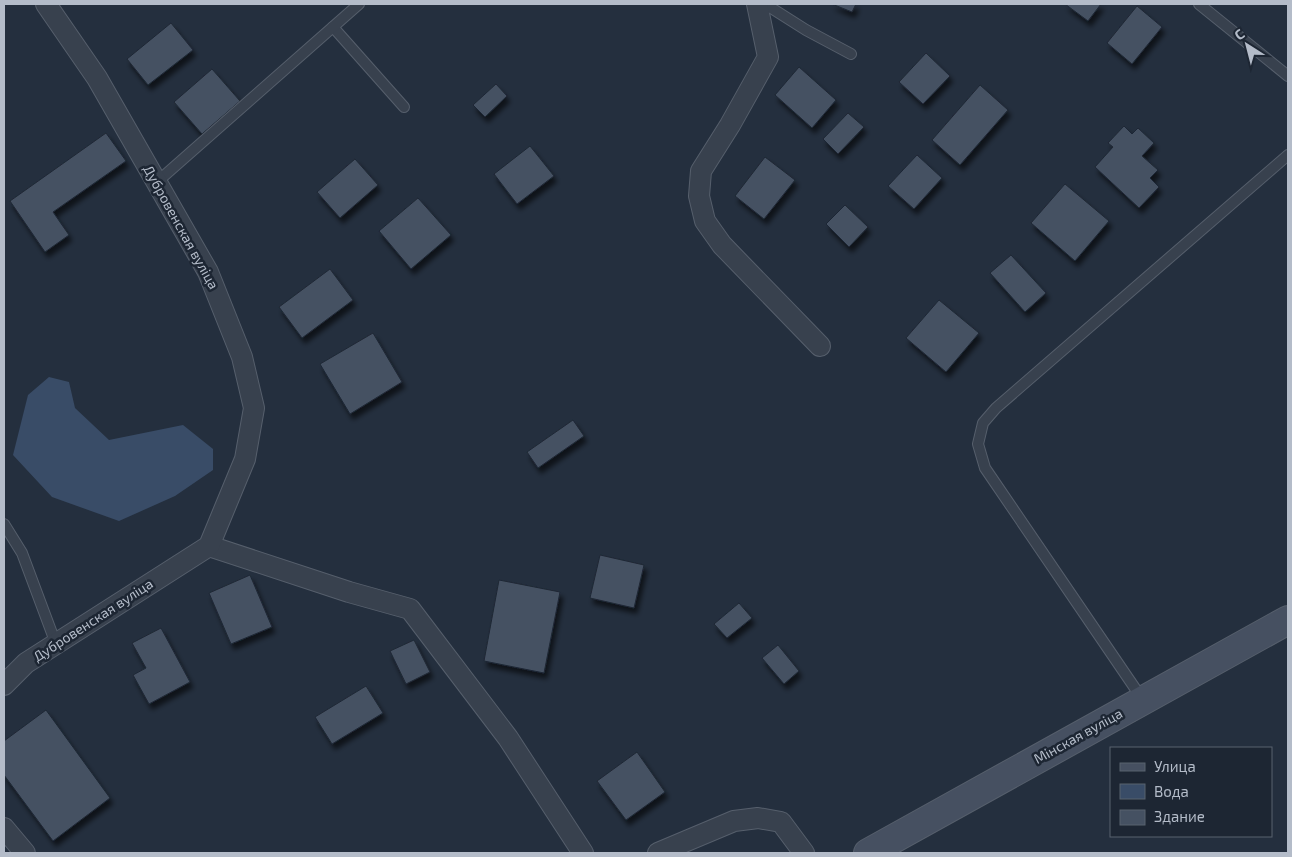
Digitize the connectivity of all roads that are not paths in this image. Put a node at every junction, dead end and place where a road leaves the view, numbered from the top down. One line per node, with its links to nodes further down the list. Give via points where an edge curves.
1 (46, 4): 11 (street, Дубровенская вуліца, via 97,78)
2 (359, 4): 6 (lane)
3 (757, 4): 12 (street, via 768,57 701,171 699,196 705,221 722,245)
4 (766, 4): 7 (lane)
5 (1199, 4): 8 (lane)
6 (332, 27): 9 (lane); 11 (lane)
7 (850, 54)
8 (1288, 76)
9 (404, 107)
10 (1288, 154): 18 (lane, via 1004,401 983,423 978,444 985,468)
11 (157, 182): 14 (street, Дубровенская вуліца, via 208,272 242,357 254,408 245,460)
12 (820, 346)
13 (4, 524): 16 (lane, via 22,553)
14 (209, 546): 16 (street, Дубровенская вуліца); 21 (street, via 410,609 508,738)
15 (1288, 620): 18 (main road, Мінская вуліца)
16 (56, 644): 17 (street, Дубровенская вуліца, via 26,663)
17 (4, 685)
18 (1143, 700): 24 (main road, Мінская вуліца)
19 (4, 828): 20 (street)
20 (25, 853)
21 (583, 853)
22 (658, 853): 23 (street, via 734,821 758,818 780,822)
23 (804, 853)
24 (868, 853)

